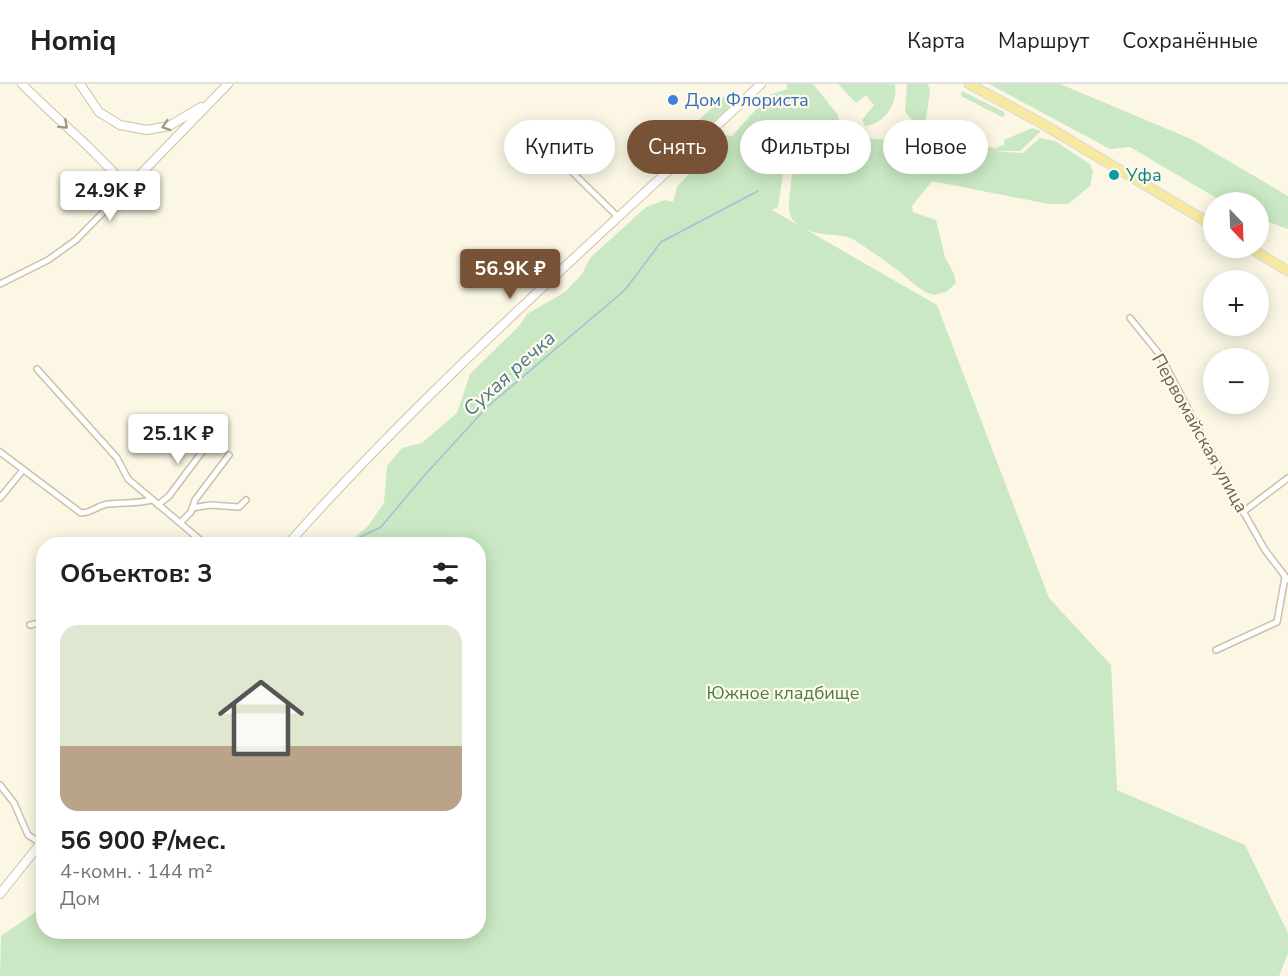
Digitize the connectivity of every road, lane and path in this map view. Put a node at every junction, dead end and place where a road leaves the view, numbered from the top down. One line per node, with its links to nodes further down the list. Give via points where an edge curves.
1 (22, 84): 8 (main road, one-way to 8)
2 (80, 84): 6 (main road, one-way to 2, via 169,126 147,130 120,125 99,112)
3 (228, 84): 6 (main road)
4 (761, 84): 9 (main road)
5 (969, 84): 10 (main road)
6 (216, 96): 8 (main road)
7 (574, 174): 9 (street)
8 (127, 188): 13 (street, via 76,240 48,260)
9 (618, 217): 29 (main road, via 428,395)
10 (1203, 219)
11 (1267, 258): 12 (main road)
12 (1288, 271)
13 (0, 284)
14 (1130, 318): 26 (street, Первомайская улица, via 1160,355)
15 (37, 369): 22 (street, via 117,458 128,479)
16 (211, 440): 24 (street)
17 (0, 452): 19 (street)
18 (230, 455): 25 (street)
19 (23, 470): 21 (street); 22 (street, via 81,513 110,503)
20 (1288, 478): 26 (street)
21 (0, 498)
22 (152, 500): 24 (street)
23 (246, 500): 25 (street, via 239,507)
24 (158, 505): 27 (street)
25 (192, 508): 27 (street)
26 (1243, 512): 30 (street, Первомайская улица)
27 (180, 523): 28 (street)
28 (197, 537)
29 (294, 537)
30 (1286, 579): 33 (street, via 1277,622)
31 (36, 624): 32 (street)
32 (30, 625)
33 (1216, 650)
34 (0, 785): 35 (street, via 14,803 28,834)
35 (36, 838)
36 (36, 849): 37 (main road)
37 (0, 894)

